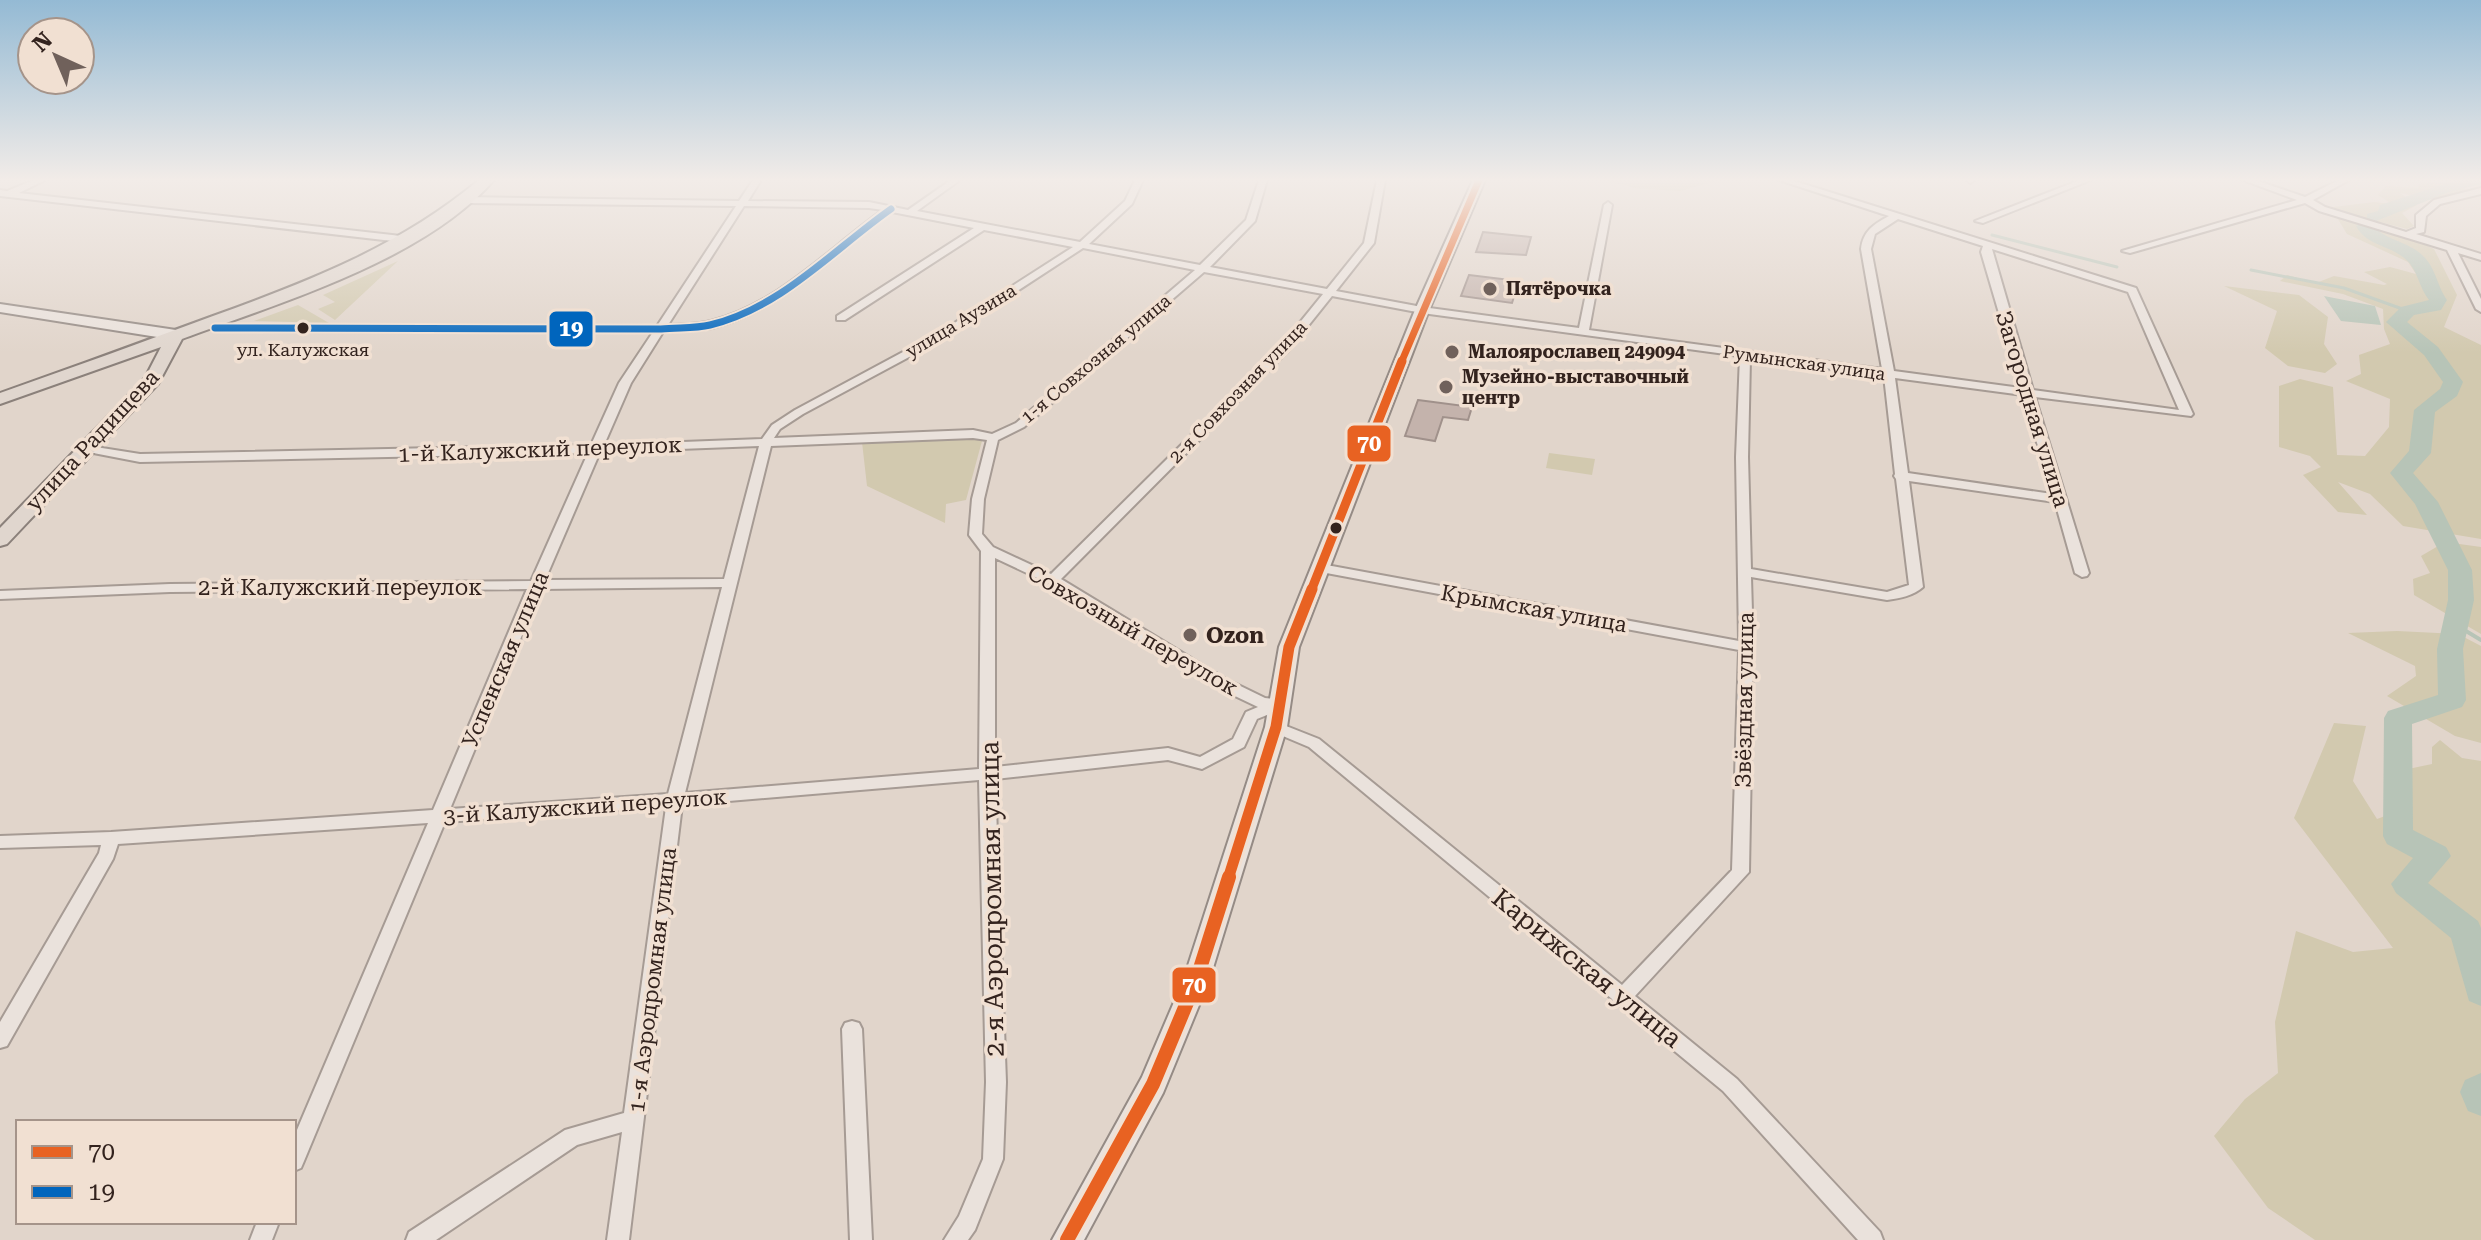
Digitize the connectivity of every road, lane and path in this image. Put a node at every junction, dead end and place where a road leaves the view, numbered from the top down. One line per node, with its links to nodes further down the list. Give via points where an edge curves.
1 (392, 238): 16 (street)
2 (414, 238): 16 (main road)
3 (719, 238): 30 (street, Успенская улица)
4 (856, 238): 30 (street, via 748,312 711,325)
5 (965, 238): 28 (street)
6 (1042, 238): 17 (street, Румынская улица)
7 (1090, 238): 17 (street, улица Аузина)
8 (1233, 238): 22 (street, 1-я Совхозная улица)
9 (1370, 238): 23 (street, 2-я Совхозная улица)
10 (1454, 238): 27 (main road)
11 (1602, 238): 31 (street)
12 (1866, 238): 34 (street)
13 (1966, 238): 18 (street)
14 (2173, 238): 20 (street)
15 (2419, 238): 19 (street)
16 (411, 240): 25 (main road)
17 (1082, 245): 22 (street, Румынская улица); 40 (street, улица Аузина, via 946,333 799,412 776,427)
18 (1988, 245): 37 (street, Загородная улица); 37 (street, Румынская улица, via 2132,290 2187,414)
19 (2451, 248): 21 (street); 26 (street)
20 (2127, 251)
21 (2481, 257)
22 (1204, 267): 23 (street, Румынская улица); 39 (street, 1-я Совхозная улица, via 1020,425)
23 (1330, 293): 27 (street, Румынская улица); 50 (street, 2-я Совхозная улица, via 1284,349)
24 (0, 308): 32 (main road)
25 (252, 308): 29 (main road); 32 (main road)
26 (2481, 309)
27 (1422, 310): 31 (street, Румынская улица); 47 (main road)
28 (841, 318)
29 (215, 328): 30 (street); 36 (main road)
30 (661, 329): 42 (street, Успенская улица, via 625,383)
31 (1583, 332): 33 (street, Румынская улица)
32 (176, 335): 35 (main road); 36 (main road, улица Радищева)
33 (1745, 354): 34 (street, Румынская улица); 48 (street, Звёздная улица)
34 (1889, 375): 37 (street, Румынская улица); 43 (street)
35 (62, 377): 36 (main road, via 138,364 152,370); 38 (main road)
36 (152, 380): 41 (main road, улица Радищева)
37 (2028, 393): 44 (street, Загородная улица)
38 (0, 399)
39 (993, 438): 40 (street, 1-й Калужский переулок, via 973,434); 46 (street, via 975,535)
40 (766, 442): 42 (street, 1-й Калужский переулок); 51 (street, 1-я Аэродромная улица)
41 (87, 448): 42 (street, 1-й Калужский переулок, via 140,458); 45 (main road, улица Радищева)
42 (595, 449): 52 (street, Успенская улица)
43 (1900, 476): 44 (street); 48 (street, via 1916,587 1887,596)
44 (2059, 499): 49 (street, Загородная улица)
45 (0, 540)
46 (988, 550): 50 (street, Совхозный переулок); 57 (street, 2-я Аэродромная улица)
47 (1321, 568): 54 (street, Крымская улица); 55 (main road, via 1289,647)
48 (1746, 572): 54 (street, Звёздная улица)
49 (2082, 573)
50 (1053, 580): 55 (street, Совхозный переулок, via 1219,682 1262,703)
51 (728, 583): 52 (street, 2-й Калужский переулок); 58 (street, 1-я Аэродромная улица)
52 (535, 587): 53 (street, 2-й Калужский переулок, via 170,588); 59 (street, Успенская улица)
53 (0, 595)
54 (1746, 647): 62 (street, Звёздная улица, via 1740,872)
55 (1279, 704): 56 (main road); 57 (street, 3-й Калужский переулок, via 1251,716 1239,743 1202,763 1168,754)
56 (1276, 727): 62 (street, Карижская улица, via 1314,743); 71 (main road, via 1196,981 1153,1084)
57 (987, 774): 58 (street, 3-й Калужский переулок); 70 (street, 2-я Аэродромная улица, via 996,1082 993,1159)
58 (675, 800): 59 (street, 3-й Калужский переулок); 65 (street, 1-я Аэродромная улица)
59 (439, 816): 60 (street, 3-й Калужский переулок); 66 (street, Успенская улица)
60 (111, 838): 61 (street, 3-й Калужский переулок); 64 (street, via 107,854)
61 (0, 842)
62 (1621, 998): 72 (street, Карижская улица, via 1730,1085)
63 (852, 1029): 69 (street)
64 (0, 1040)
65 (635, 1119): 67 (street, via 572,1137); 68 (street, 1-я Аэродромная улица)
66 (296, 1156)
67 (417, 1240)
68 (618, 1240)
69 (861, 1240)
70 (955, 1240)
71 (1067, 1240)
72 (1872, 1240)

